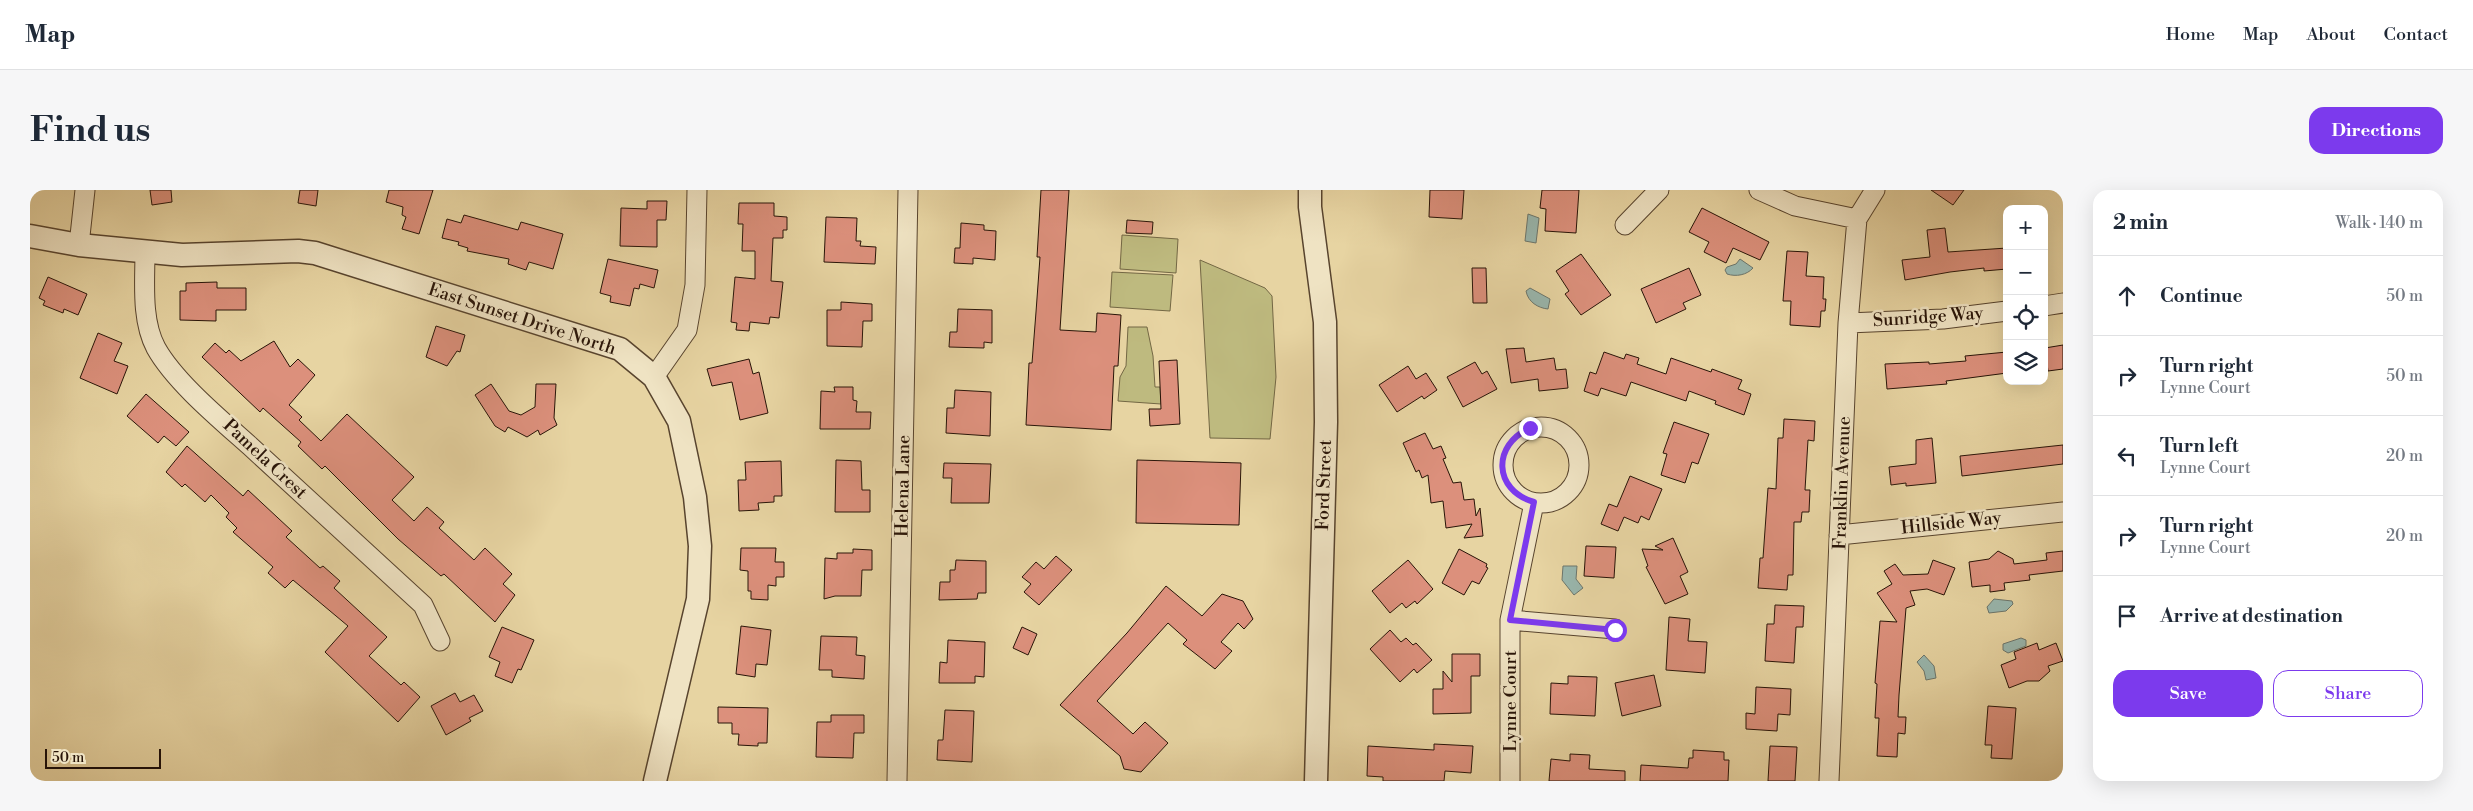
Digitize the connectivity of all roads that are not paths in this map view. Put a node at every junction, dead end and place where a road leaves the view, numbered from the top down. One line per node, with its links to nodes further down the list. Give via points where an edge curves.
1 (86, 190): 11 (street)
2 (697, 190): 17 (street, via 695,285 687,330)
3 (908, 190): 25 (street, Helena Lane)
4 (1310, 190): 26 (street, Ford Street, via 1325,322 1326,422)
5 (1659, 190): 9 (street)
6 (1759, 190): 8 (street, via 1795,206)
7 (1875, 190): 8 (street, Franklin Avenue)
8 (1856, 219): 16 (street, Franklin Avenue)
9 (1625, 225)
10 (30, 236): 11 (street, East Sunset Drive North)
11 (79, 245): 12 (street, East Sunset Drive North)
12 (145, 251): 17 (street, East Sunset Drive North, via 182,254 315,253 620,349); 23 (street, Pamela Crest, via 145,301 156,349 226,424 423,605)
13 (2063, 303): 14 (street)
14 (2048, 305)
15 (2003, 311): 16 (street, Sunridge Way, via 1943,319)
16 (1848, 323): 20 (street, Franklin Avenue)
17 (654, 377): 24 (street, East Sunset Drive North, via 679,421 695,497 700,546 698,599)
18 (1534, 502): 18 (street, via 1546,503 1567,493 1574,484 1579,461 1574,445 1562,432 1539,426 1514,438 1502,462 1506,481 1517,495); 21 (street, Lynne Court)
19 (2063, 512): 20 (street, Hillside Way)
20 (1839, 535): 28 (street, Franklin Avenue)
21 (1510, 620): 22 (street); 27 (street, Lynne Court)
22 (1615, 630)
23 (440, 641)
24 (656, 781)
25 (897, 781)
26 (1316, 781)
27 (1510, 781)
28 (1829, 781)

